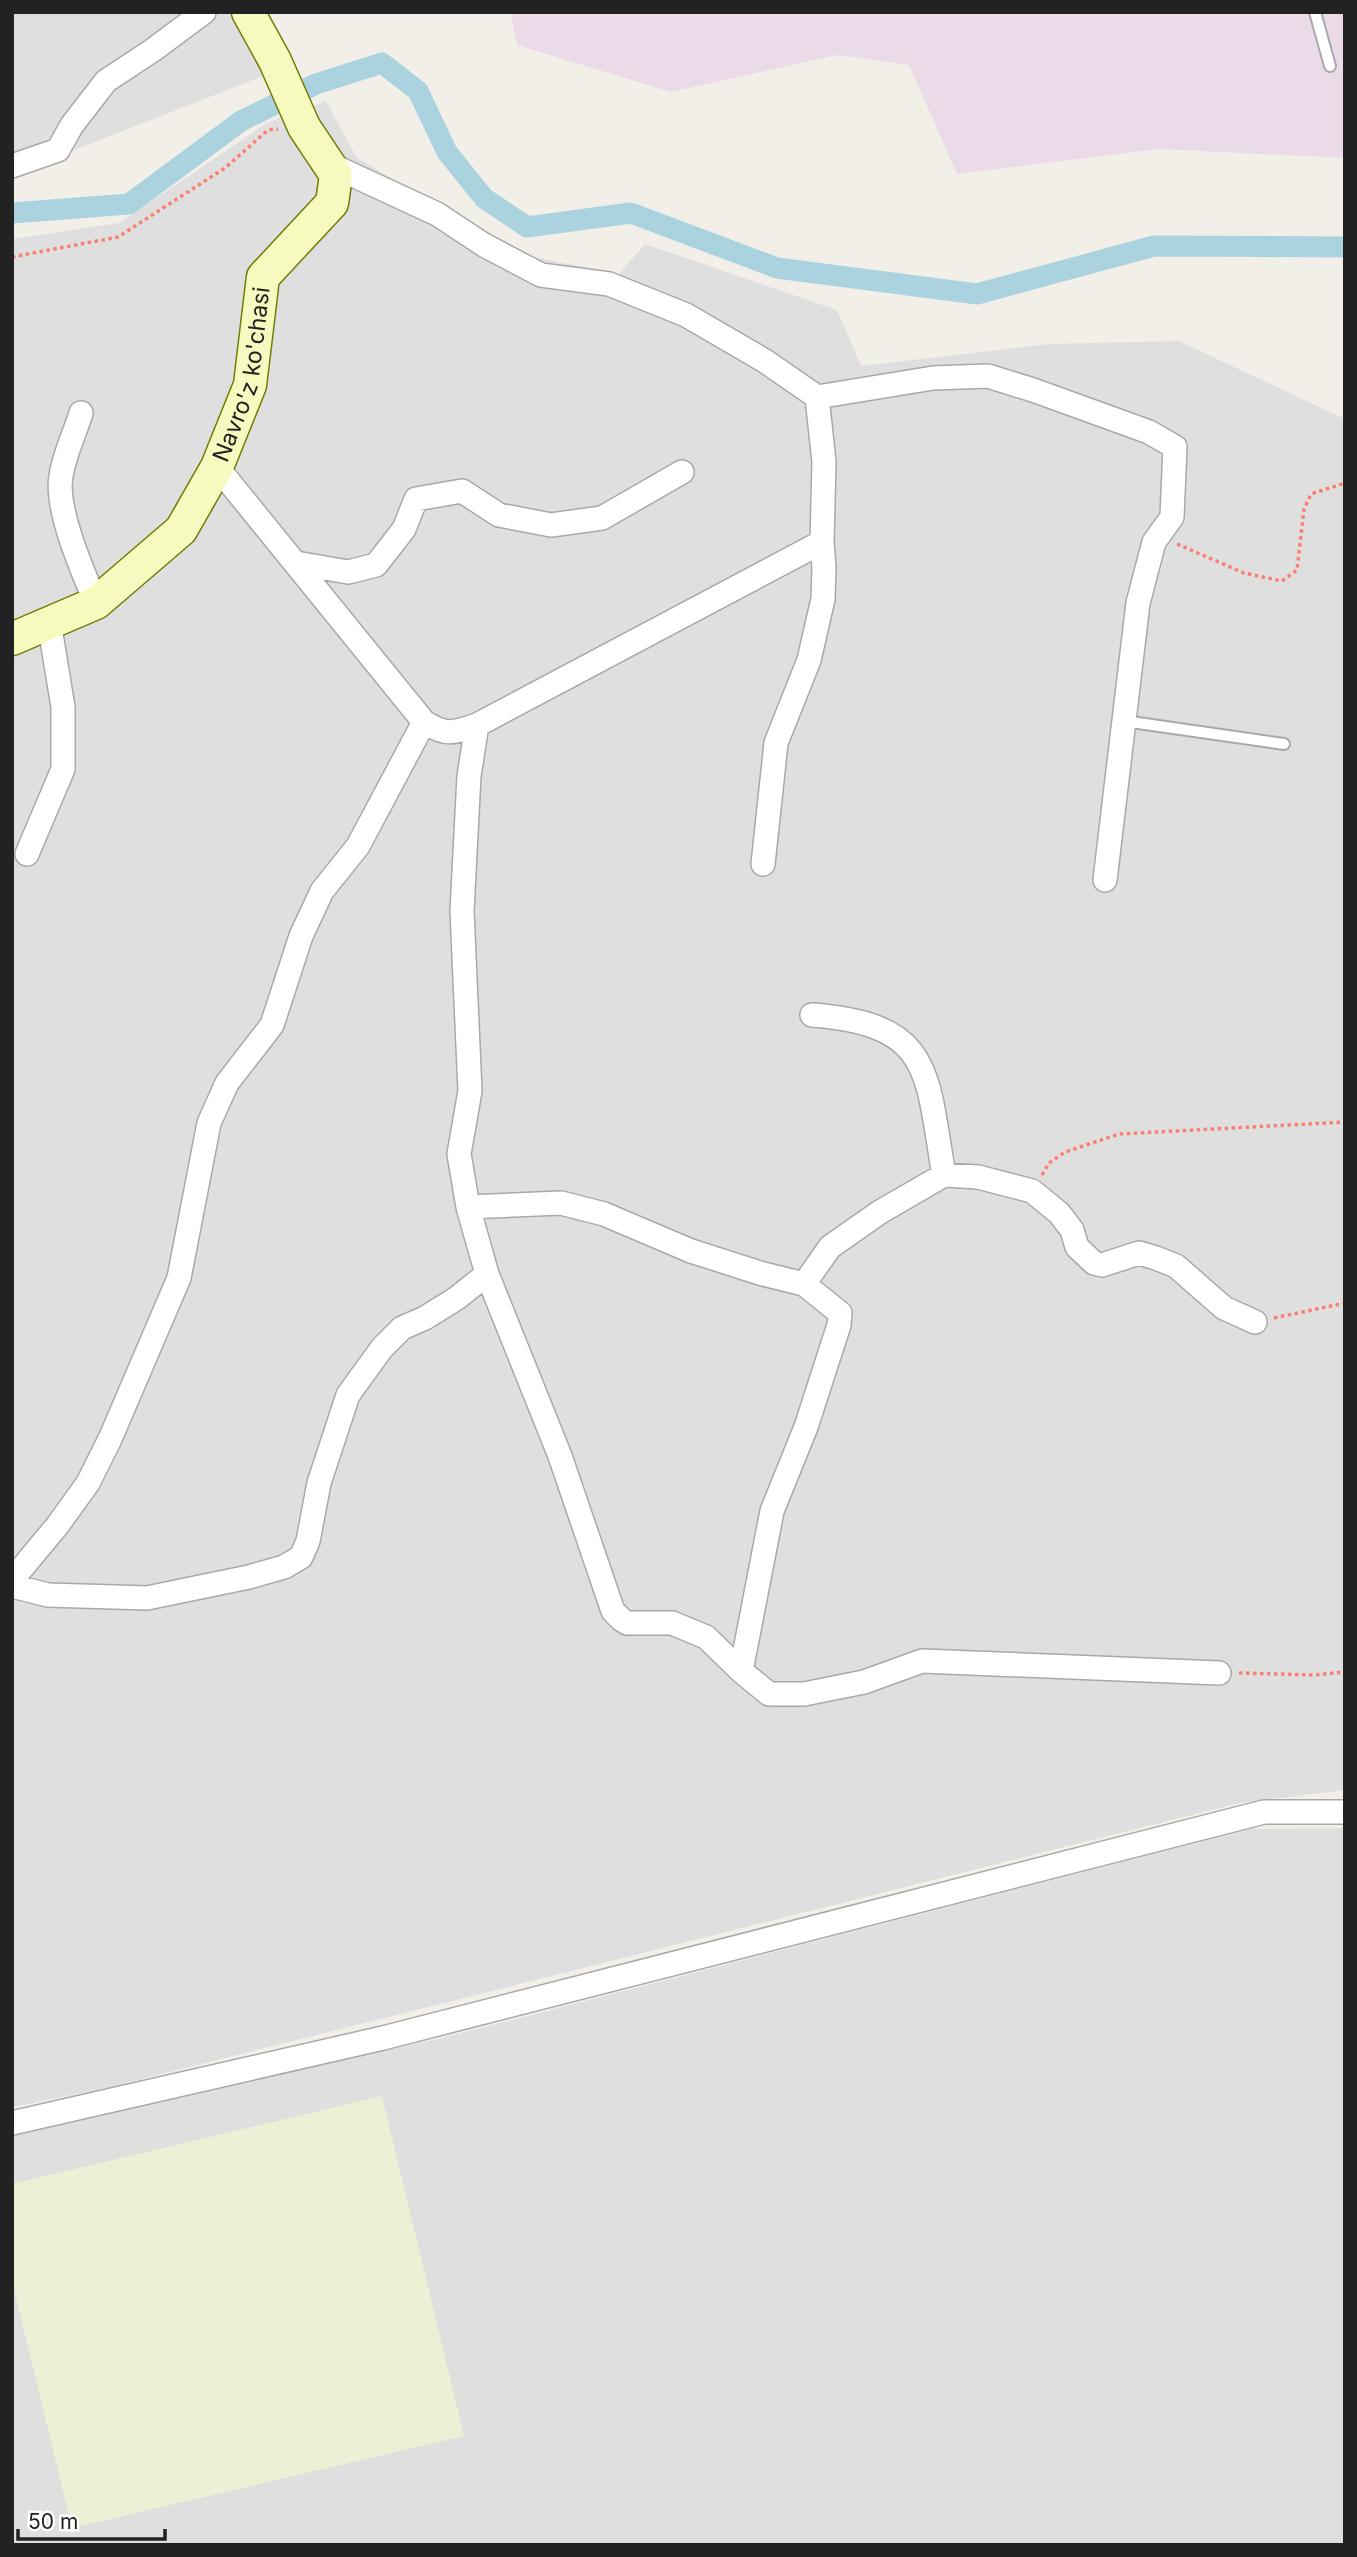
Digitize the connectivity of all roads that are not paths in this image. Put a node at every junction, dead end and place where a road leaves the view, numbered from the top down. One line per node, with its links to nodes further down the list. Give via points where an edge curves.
1 (204, 12): 6 (street, via 106,80 58,150)
2 (248, 12): 5 (street, Navro'z ko'chasi, via 304,127)
3 (1315, 12): 4 (lane)
4 (1330, 66)
5 (329, 164): 7 (street, via 437,214 541,275 609,284 686,315); 9 (street, Navro'z ko'chasi, via 336,174 332,204 263,278 250,386)
6 (12, 166)
7 (817, 397): 11 (street, via 824,462); 16 (street, via 933,378 988,376 1149,432 1175,447 1172,517 1154,542 1138,603)
8 (81, 413): 13 (street, via 60,477 75,552)
9 (217, 467): 12 (street); 13 (street, Navro'z ko'chasi, via 181,530)
10 (682, 472): 12 (street, via 602,518 551,525 499,515 462,491 416,499 404,529 376,565 348,572)
11 (821, 542): 18 (street); 21 (street, via 823,599 809,660 776,743)
12 (296, 563): 17 (street)
13 (96, 603): 14 (street, Navro'z ko'chasi)
14 (49, 622): 15 (street, Navro'z ko'chasi); 20 (street, via 63,706 63,769)
15 (12, 639)
16 (1124, 720): 19 (lane); 22 (street)
17 (424, 722): 18 (street, via 453,733); 29 (street, via 358,846 322,891 301,936 272,1025 228,1083 209,1123 179,1278 110,1439 88,1483)
18 (477, 725): 25 (street, via 469,776 462,911 470,1091 459,1154)
19 (1284, 744)
20 (27, 854)
21 (763, 864)
22 (1105, 880)
23 (812, 1015): 24 (street, via 881,1028 898,1037 910,1051 928,1082)
24 (944, 1175): 27 (street, via 830,1247); 28 (street, via 978,1177 1032,1191 1059,1213 1072,1230 1077,1247 1094,1262 1102,1265 1139,1253 1156,1258 1176,1266 1224,1308)
25 (468, 1207): 26 (street); 27 (street, via 561,1203 604,1214 691,1251)
26 (487, 1274): 30 (street, via 457,1298 401,1328 348,1395 319,1483 309,1542 301,1557 249,1577 147,1598 48,1595); 31 (street, via 560,1456 613,1611 627,1623 672,1623 706,1637)
27 (804, 1284): 31 (street, via 840,1313 839,1325 806,1427 772,1511)
28 (1255, 1322)
29 (12, 1580)
30 (12, 1586)
31 (741, 1671): 32 (street, via 769,1694 804,1694 864,1682 922,1661)
32 (1219, 1673)
33 (1345, 1812): 34 (street, via 1264,1812 383,2038)
34 (12, 2123)

